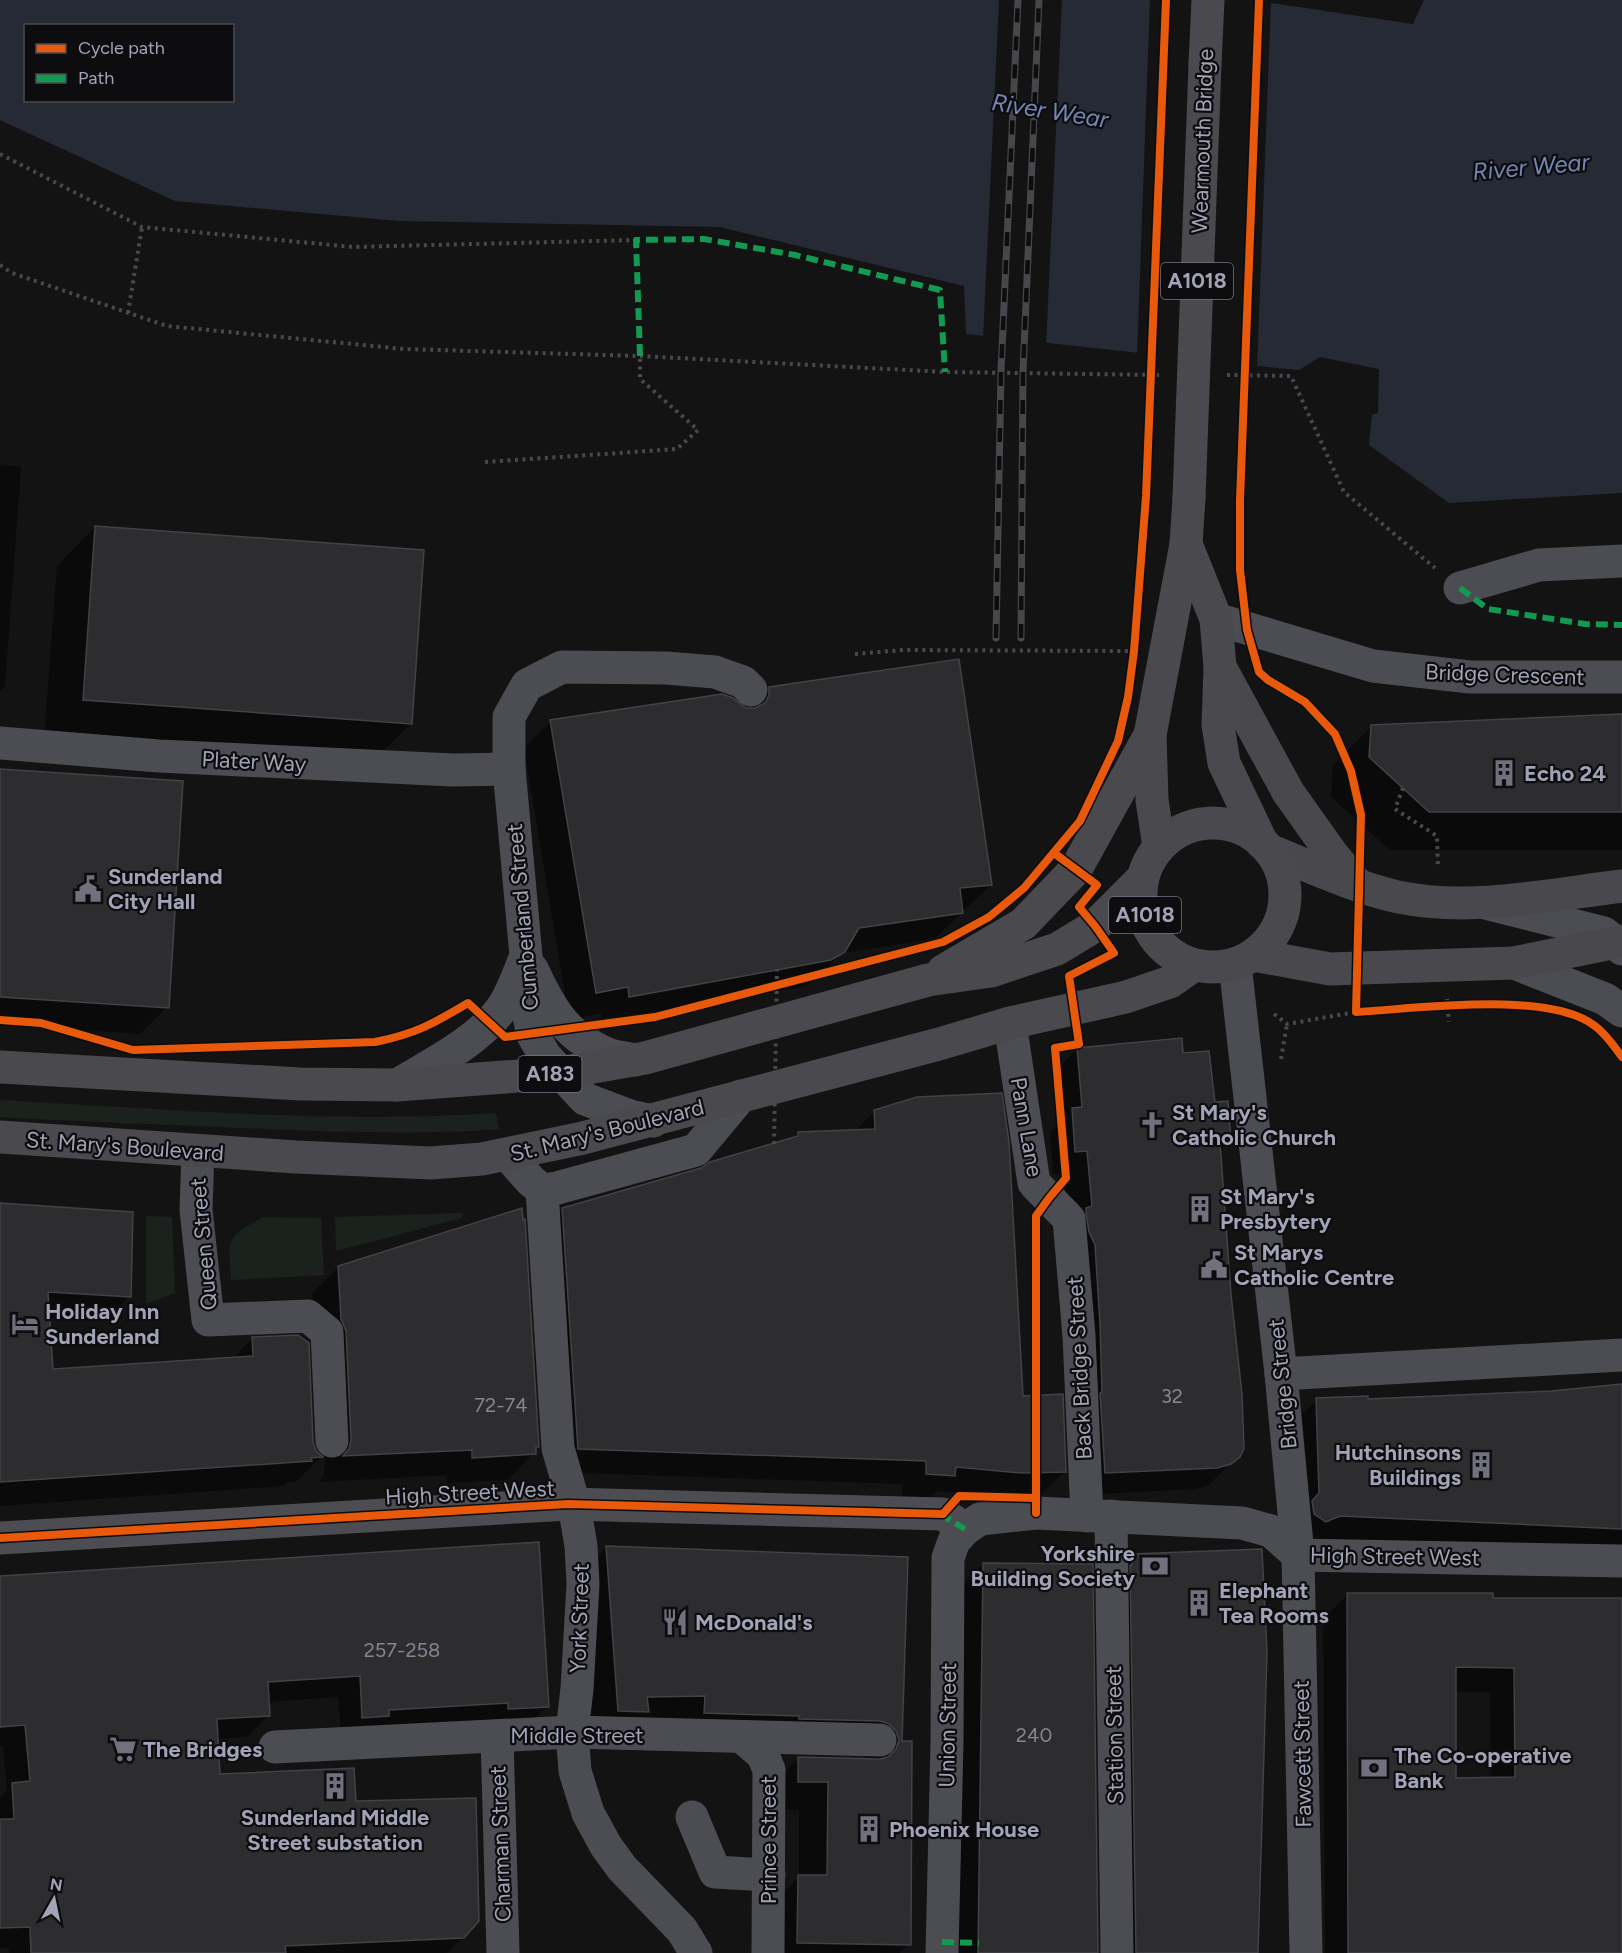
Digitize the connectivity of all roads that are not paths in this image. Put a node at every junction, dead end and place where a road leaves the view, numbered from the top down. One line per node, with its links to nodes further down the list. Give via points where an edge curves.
1 (1208, 0): 2 (highway, Wearmouth Bridge / A1018, bridge)
2 (1186, 544): 5 (highway, A1018); 9 (highway, A1018)
3 (1622, 561): 4 (street, via 1539,565)
4 (1460, 588)
5 (1216, 619): 6 (highway, A1018); 7 (street, Bridge Crescent, via 1373,666 1470,677)
6 (1220, 667): 12 (highway, A1018, via 1218,725 1224,763); 15 (main road, via 1288,792)
7 (1622, 677)
8 (736, 692): 11 (street, Cumberland Street, via 743,682 715,672 562,667 527,685 509,717)
9 (1150, 735): 13 (highway, A1018, via 1152,800); 23 (highway, A1018, via 1076,869 1062,885 1023,924)
10 (0, 743): 11 (street, Plater Way, via 171,757)
11 (509, 769): 19 (street, Cumberland Street)
12 (1265, 846): 13 (highway, A1018, via 1247,832 1215,823 1178,832); 15 (main road, A1018); 20 (highway, A1018, via 1281,872 1284,909 1271,938)
13 (1159, 847): 14 (highway, A1018)
14 (1142, 879): 22 (highway, A1018, via 1140,900 1153,936 1178,959); 23 (highway, A183, via 1095,926 1057,949 991,971)
15 (1358, 885): 17 (main road, A1018, via 1430,902)
16 (1622, 886): 17 (main road, A1018)
17 (1484, 903): 18 (street, via 1604,933)
18 (1620, 944): 21 (main road, A1018)
19 (526, 956): 26 (street, via 548,1004 576,1036 604,1053); 28 (street, Cumberland Street, via 533,1035); 29 (street, via 507,999 488,1022 444,1057)
20 (1244, 959): 21 (main road, A1018, via 1330,969); 22 (highway, A1018, via 1215,968); 38 (street, Bridge Street)
21 (1514, 963): 24 (street, via 1605,999)
22 (1194, 965): 25 (highway, St. Mary's Boulevard, via 1170,982 1126,997)
23 (928, 980): 26 (highway, A183)
24 (1622, 1011)
25 (1010, 1023): 30 (highway, St. Mary's Boulevard); 36 (street, Pann Lane, via 1034,1183)
26 (635, 1060): 28 (highway, A183)
27 (0, 1067): 29 (highway, A183, via 300,1084)
28 (559, 1073): 29 (highway, A183); 31 (street, Cumberland Street, via 585,1099)
29 (397, 1085)
30 (741, 1096): 31 (highway, St. Mary's Boulevard); 35 (street, via 696,1150)
31 (653, 1121): 34 (highway, St. Mary's Boulevard)
32 (0, 1137): 33 (highway, St. Mary's Boulevard)
33 (198, 1151): 34 (highway, St. Mary's Boulevard, via 431,1163); 39 (street, Queen Street, via 196,1210 208,1320 308,1316 327,1332)
34 (508, 1155): 35 (street)
35 (542, 1190): 40 (street, via 558,1448)
36 (1069, 1219): 41 (street, Back Bridge Street)
37 (1622, 1355): 38 (street)
38 (1281, 1374): 44 (street, Bridge Street)
39 (332, 1441)
40 (574, 1504): 42 (street, High Street West); 43 (street, High Street West); 46 (street, York Street, via 583,1584)
41 (1099, 1516): 42 (street, High Street West, via 1036,1513); 44 (street, High Street West, via 1242,1523 1271,1531); 57 (street, Station Street)
42 (954, 1521): 56 (street, Union Street, via 954,1541 948,1558)
43 (0, 1538)
44 (1298, 1554): 45 (street, High Street West); 58 (street, Fawcett Street)
45 (1622, 1561)
46 (572, 1732): 47 (street, Middle Street); 48 (street, Middle Street); 54 (street, York Street, via 574,1771 588,1814 601,1838 622,1868 682,1930)
47 (497, 1736): 50 (street, Middle Street); 53 (street, Charman Street)
48 (742, 1737): 49 (street, Middle Street); 52 (street, Prince Street, via 763,1755 770,1770)
49 (880, 1740)
50 (275, 1747)
51 (692, 1817): 52 (street, via 715,1872)
52 (769, 1875): 55 (street, Prince Street)
53 (503, 1953)
54 (696, 1953)
55 (768, 1953)
56 (942, 1953)
57 (1117, 1953)
58 (1306, 1953)

